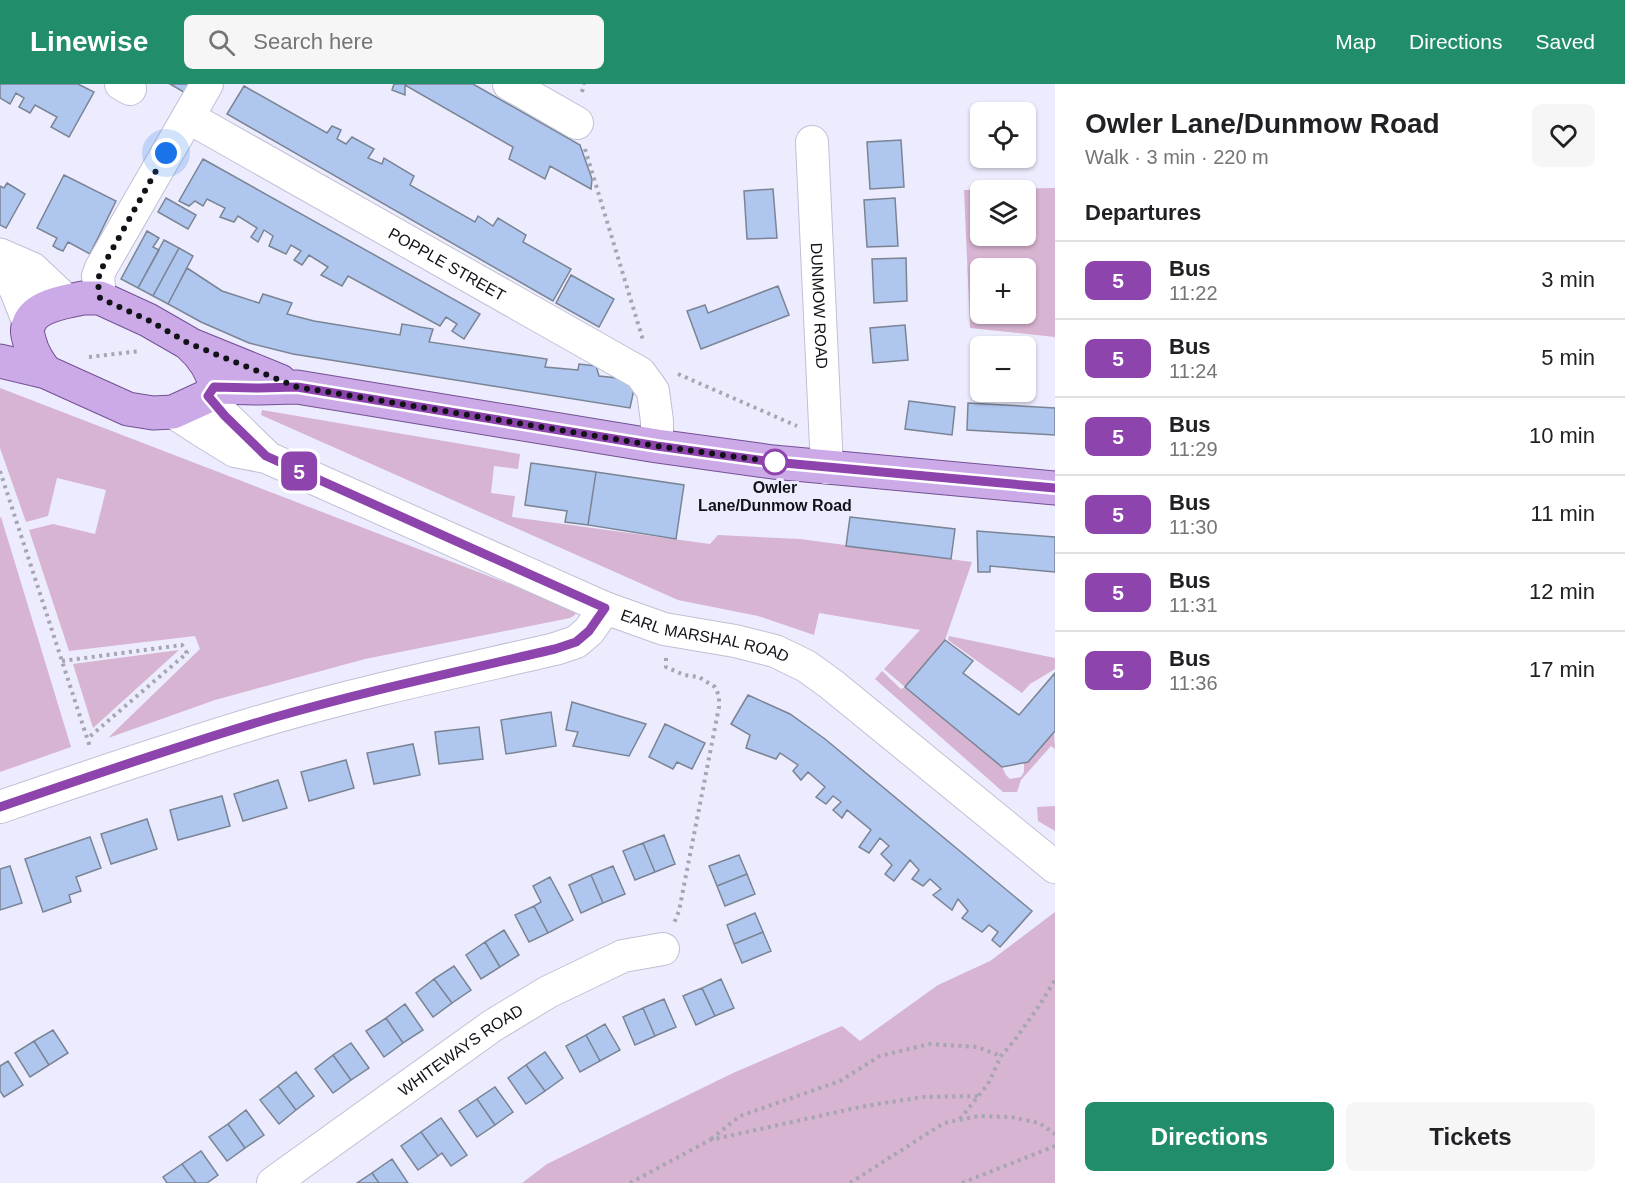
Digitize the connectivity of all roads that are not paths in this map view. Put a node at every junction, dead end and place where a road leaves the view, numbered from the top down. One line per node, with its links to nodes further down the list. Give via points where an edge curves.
1 (207, 84): 3 (street)
2 (509, 84): 4 (street)
3 (188, 117): 8 (street); 17 (street, POPPLE STREET, via 645,367 653,391)
4 (577, 123)
5 (812, 142): 18 (street, DUNMOW ROAD)
6 (0, 255): 9 (street, via 32,269)
7 (0, 264): 10 (street, via 16,289)
8 (101, 283): 9 (main road, via 83,298); 11 (main road)
9 (66, 301): 10 (main road, via 44,309)
10 (19, 331): 13 (main road, via 37,361)
11 (176, 336): 14 (main road); 15 (main road, via 207,365 213,377)
12 (0, 361): 13 (main road)
13 (60, 378): 16 (main road, via 128,409)
14 (297, 387): 15 (main road); 17 (main road)
15 (211, 392): 16 (main road); 19 (street, via 225,416)
16 (173, 412): 19 (street, via 235,451)
17 (657, 446): 18 (main road, via 773,462)
18 (826, 453): 20 (main road)
19 (266, 456): 21 (street)
20 (1055, 488)
21 (605, 608): 22 (street, EARL MARSHAL ROAD, via 576,642 555,649 273,718); 23 (street, EARL MARSHAL ROAD, via 664,629 775,651 806,666)
22 (0, 807)
23 (1055, 867)
24 (663, 949): 25 (street, WHITEWAYS ROAD, via 623,956 548,992 492,1026)
25 (273, 1183)

